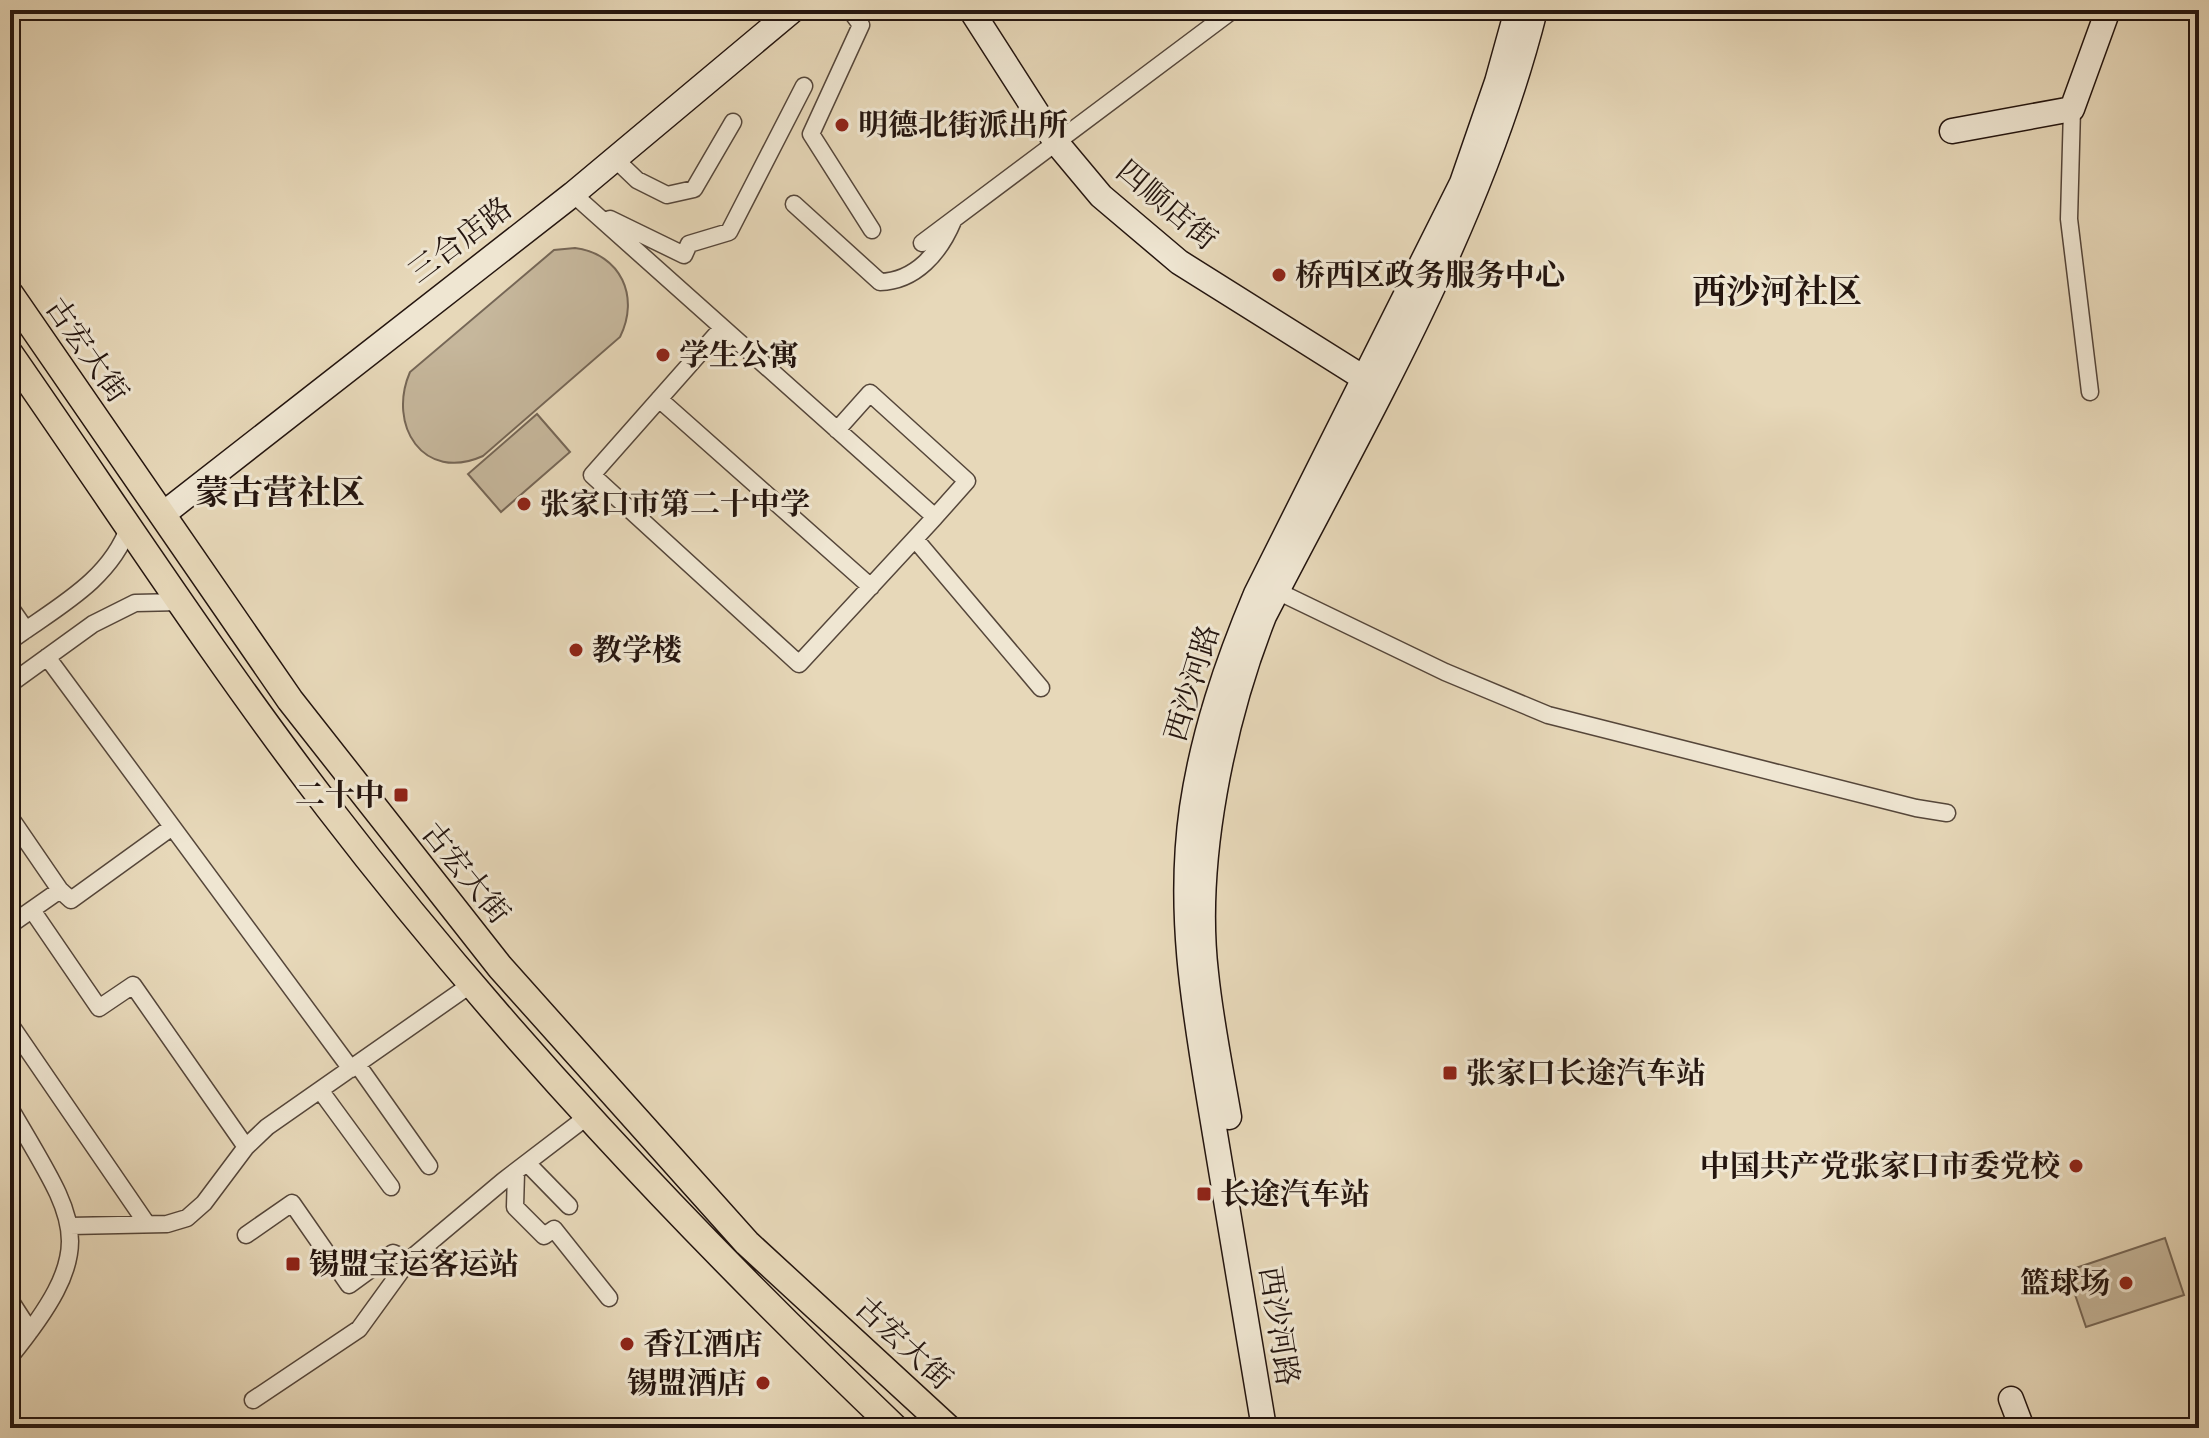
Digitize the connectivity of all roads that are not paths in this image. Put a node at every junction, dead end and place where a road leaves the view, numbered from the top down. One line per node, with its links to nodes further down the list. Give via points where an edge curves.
1 (793, 10): 13 (street, 三合店路)
2 (850, 10): 18 (street, via 861,25 811,134)
3 (971, 10): 12 (street, 四顺店街)
4 (1233, 10): 12 (street)
5 (1517, 10): 25 (street, 西沙河路, via 1462,183)
6 (1535, 10): 25 (street, 西沙河路, via 1491,158 1448,255)
7 (2108, 10): 9 (street)
8 (804, 86): 20 (street, via 729,232 689,244 684,255)
9 (2072, 109): 11 (street); 27 (street, via 2069,219)
10 (733, 122): 13 (street, via 694,189 667,195 637,180)
11 (1952, 131)
12 (1055, 141): 17 (street); 25 (street, 四顺店街, via 1101,196 1179,262)
13 (615, 159): 14 (street, 三合店路)
14 (573, 194): 21 (street); 31 (street, 三合店路)
15 (794, 204): 17 (street, via 880,282 893,282 923,265 945,242)
16 (610, 219): 20 (street)
17 (953, 219): 19 (street)
18 (872, 230)
19 (922, 243)
20 (664, 246): 21 (street)
21 (649, 263): 23 (street)
22 (10, 294): 26 (main road, 古宏大街)
23 (722, 328): 28 (street); 30 (street)
24 (10, 354): 29 (main road)
25 (1372, 385): 36 (street, 西沙河路); 73 (street, 西沙河路, via 1256,594 1208,726 1192,809 1186,889 1188,973)
26 (74, 387): 29 (main road); 31 (main road, 古宏大街)
27 (2090, 392)
28 (659, 399): 35 (street); 35 (street, via 592,475 799,664)
29 (47, 407): 33 (main road)
30 (837, 430): 32 (street); 32 (street, via 870,393 967,481)
31 (162, 515): 72 (main road, 古宏大街, via 290,700 500,967 747,1243)
32 (935, 517): 34 (street)
33 (129, 526): 37 (main road); 39 (street, via 114,560 100,576)
34 (915, 539): 35 (street); 43 (street)
35 (871, 587)
36 (1277, 591): 44 (street, via 1548,715); 74 (street, 西沙河路, via 1241,676 1217,780 1204,898 1205,971)
37 (181, 602): 41 (street, via 135,603 93,624); 50 (main road, via 327,805)
38 (10, 607): 39 (street)
39 (26, 630): 40 (street)
40 (10, 641)
41 (47, 657): 42 (street); 46 (street)
42 (10, 684)
43 (1041, 688)
44 (1947, 813)
45 (10, 817): 47 (street)
46 (172, 827): 47 (street, via 71,900); 52 (street)
47 (60, 890): 48 (street)
48 (32, 910): 49 (street); 56 (street, via 99,1008 133,985)
49 (10, 925)
50 (473, 983): 52 (street); 55 (main road)
51 (10, 1024): 61 (street)
52 (354, 1066): 53 (street); 57 (street)
53 (320, 1090): 56 (street); 59 (street)
54 (10, 1108): 62 (street, via 59,1193)
55 (588, 1116): 58 (street); 71 (main road, via 725,1264)
56 (246, 1147): 61 (street, via 223,1182 187,1218)
57 (429, 1166)
58 (521, 1168): 60 (street); 64 (street); 65 (street, via 515,1207 544,1236 554,1229)
59 (391, 1187)
60 (569, 1206)
61 (147, 1224): 62 (street)
62 (70, 1226): 67 (street, via 71,1261)
63 (246, 1235): 64 (street, via 292,1203 349,1285 393,1253)
64 (409, 1260): 70 (street, via 359,1329)
65 (609, 1298)
66 (10, 1300): 67 (street)
67 (30, 1331): 68 (street)
68 (10, 1357)
69 (2011, 1399): 75 (street)
70 (253, 1400)
71 (895, 1428)
72 (948, 1428)
73 (1264, 1428)
74 (1278, 1428)
75 (2022, 1428)

